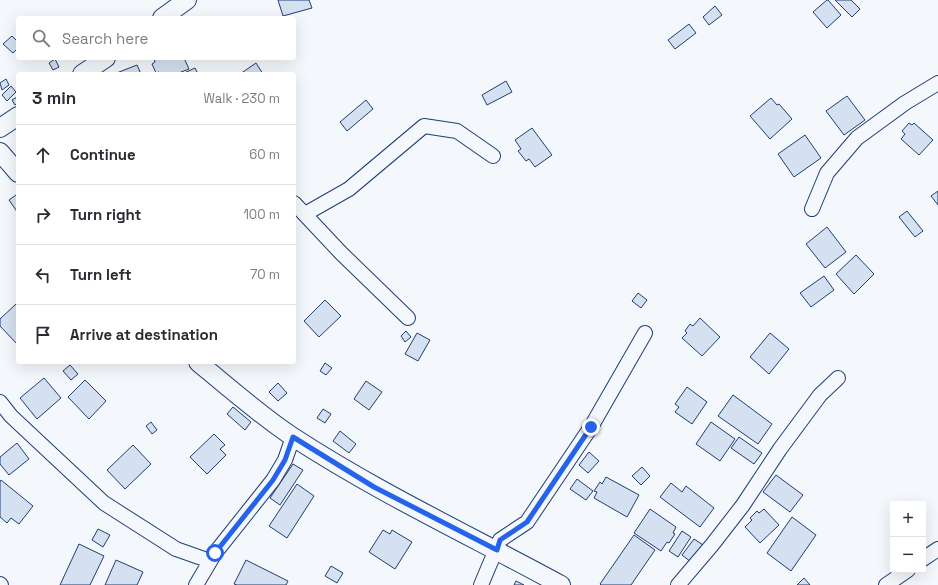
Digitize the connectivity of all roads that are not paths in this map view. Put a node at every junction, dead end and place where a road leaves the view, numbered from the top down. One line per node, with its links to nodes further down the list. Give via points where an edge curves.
1 (103, 60): 2 (street)
2 (85, 72)
3 (938, 83): 10 (street, via 857,138 827,173)
4 (16, 117): 5 (street)
5 (0, 128)
6 (0, 152): 8 (street)
7 (493, 156): 11 (street, via 457,131 424,126 349,189)
8 (16, 171)
9 (296, 205): 11 (street)
10 (812, 209)
11 (305, 214): 12 (street)
12 (408, 318)
13 (645, 333): 19 (street, via 591,427 527,522 500,540)
14 (200, 364): 17 (street)
15 (838, 378): 26 (street, via 820,395 743,505)
16 (0, 402): 21 (street, via 11,416 104,503 176,549)
17 (293, 437): 19 (street, via 374,487); 21 (street, via 285,460 273,480)
18 (938, 549): 20 (street)
19 (497, 550): 24 (street); 25 (street)
20 (926, 558)
21 (210, 561): 23 (street)
22 (904, 573): 27 (street)
23 (196, 585)
24 (481, 585)
25 (561, 585)
26 (678, 585)
27 (886, 585)

